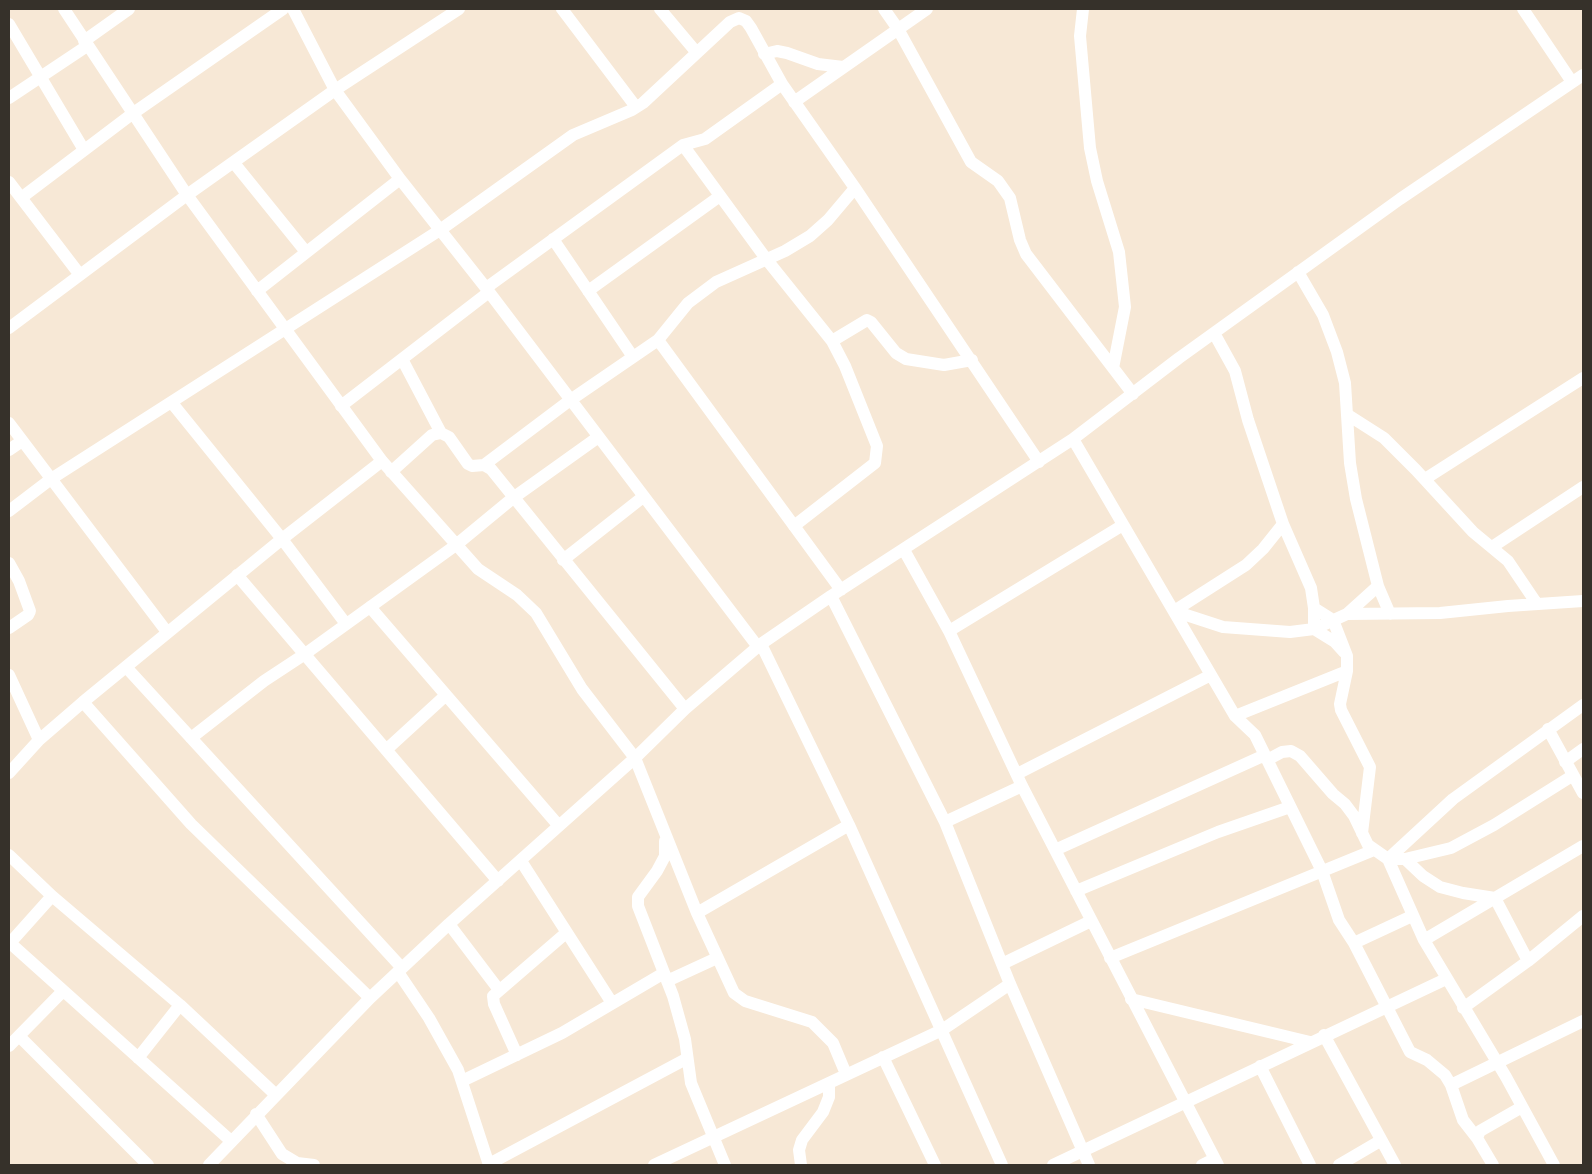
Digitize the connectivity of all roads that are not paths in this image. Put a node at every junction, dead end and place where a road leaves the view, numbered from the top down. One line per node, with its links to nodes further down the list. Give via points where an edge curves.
1 (64, 9): 15 (street)
2 (129, 9): 15 (street)
3 (282, 9): 27 (street)
4 (293, 9): 23 (street)
5 (460, 9): 12 (street)
6 (562, 9): 26 (street)
7 (660, 9): 16 (street)
8 (884, 9): 14 (street)
9 (927, 9): 14 (street)
10 (1084, 9): 54 (street, via 1080,36 1090,148 1119,252 1125,306)
11 (1523, 9): 21 (street)
12 (442, 14): 23 (street)
13 (9, 24): 20 (street)
14 (898, 29): 18 (street); 54 (street, via 971,162 998,181 1010,198 1026,254)
15 (86, 43): 20 (street); 27 (street)
16 (697, 54): 17 (street, via 730,22 739,18 746,21); 26 (street)
17 (764, 54): 18 (street, via 777,51 818,64); 22 (street)
18 (843, 67): 25 (street)
19 (1583, 75): 21 (street)
20 (40, 77): 24 (street); 29 (street)
21 (1572, 82): 41 (street)
22 (782, 84): 25 (street); 28 (street, via 705,139)
23 (335, 90): 30 (street); 31 (street)
24 (9, 98)
25 (794, 102): 33 (street)
26 (636, 108): 37 (street, via 572,135)
27 (132, 114): 29 (street); 34 (street)
28 (683, 145): 35 (street); 38 (street)
29 (84, 150): 36 (street)
30 (234, 163): 34 (street); 39 (street)
31 (400, 179): 37 (street); 39 (street)
32 (9, 182): 36 (street)
33 (855, 188): 40 (street, via 810,236); 53 (street)
34 (187, 195): 42 (street); 44 (street)
35 (720, 196): 40 (street); 45 (street)
36 (21, 198): 42 (street)
37 (440, 230): 43 (street); 47 (street)
38 (553, 239): 43 (street); 45 (street)
39 (306, 252): 44 (street)
40 (767, 260): 49 (street, via 716,282 694,298); 50 (street)
41 (1298, 272): 48 (street); 60 (street, via 1323,315 1337,352 1345,383)
42 (80, 274): 46 (street)
43 (487, 290): 52 (street); 57 (street)
44 (257, 291): 47 (street)
45 (588, 291): 51 (street)
46 (9, 328)
47 (286, 331): 58 (street); 59 (street)
48 (1214, 333): 56 (street); 77 (street, via 1234,371)
49 (658, 340): 51 (street); 79 (street)
50 (832, 341): 53 (street, via 867,320 896,353 906,359 944,365); 79 (street, via 865,413 878,455 875,463)
51 (633, 357): 57 (street)
52 (402, 359): 59 (street); 62 (street)
53 (972, 360): 68 (street)
54 (1113, 368): 56 (street)
55 (1583, 378): 72 (street)
56 (1133, 394): 64 (street)
57 (570, 401): 63 (street); 69 (street)
58 (172, 403): 71 (street); 80 (street)
59 (341, 406): 67 (street)
60 (1348, 415): 72 (street, via 1384,438); 87 (street, via 1350,463 1356,499)
61 (9, 423): 65 (street)
62 (441, 433): 69 (street, via 449,437 468,464); 70 (street, via 432,435)
63 (597, 438): 74 (street); 75 (street)
64 (1074, 439): 68 (street); 78 (street)
65 (22, 441): 66 (street); 71 (street)
66 (9, 450)
67 (382, 461): 70 (street); 80 (street)
68 (1038, 462): 83 (street)
69 (484, 465): 75 (street)
70 (391, 472): 81 (street)
71 (51, 479): 76 (street); 101 (street)
72 (1425, 479): 82 (street, via 1473,532)
73 (1583, 487): 82 (street)
74 (642, 497): 84 (street); 102 (street)
75 (514, 498): 81 (street); 84 (street)
76 (9, 511)
77 (1283, 524): 92 (street, via 1311,588); 93 (street, via 1246,566)
78 (1123, 525): 93 (street); 100 (street)
79 (794, 526): 88 (street)
80 (282, 539): 86 (street); 97 (street)
81 (456, 545): 91 (street); 120 (street, via 478,569 518,595 536,613 582,689)
82 (1492, 547): 90 (street, via 1512,566)
83 (904, 550): 88 (street); 100 (street)
84 (563, 560): 112 (street)
85 (9, 563): 98 (street, via 30,611)
86 (237, 575): 101 (street); 103 (street)
87 (1378, 586): 94 (street); 95 (street)
88 (836, 593): 102 (street); 128 (street)
89 (1583, 601): 90 (street)
90 (1537, 604): 95 (street)
91 (370, 607): 97 (street); 109 (street)
92 (1314, 608): 96 (street); 99 (street)
93 (1174, 611): 99 (street, via 1223,627 1290,632); 108 (street)
94 (1347, 614): 95 (street); 96 (street)
95 (1390, 614)
96 (1333, 620): 99 (street); 104 (street)
97 (346, 624): 103 (street)
98 (9, 628)
99 (1314, 629): 104 (street, via 1335,642)
100 (949, 631): 123 (street)
101 (167, 632): 105 (street)
102 (759, 646): 112 (street); 129 (street)
103 (305, 654): 115 (street, via 264,681); 118 (street)
104 (1347, 656): 106 (street)
105 (126, 667): 110 (street); 115 (street)
106 (1347, 671): 113 (street); 132 (street, via 1341,710 1370,767)
107 (9, 675): 116 (street)
108 (1211, 675): 113 (street); 123 (street)
109 (445, 696): 118 (street); 130 (street)
110 (83, 702): 116 (street); 164 (street, via 191,824)
111 (1583, 705): 114 (street)
112 (685, 709): 120 (street)
113 (1235, 716): 119 (street, via 1255,735)
114 (1548, 729): 121 (street); 137 (street, via 1453,799)
115 (191, 738): 158 (street)
116 (39, 740): 122 (street)
117 (1583, 749): 121 (street)
118 (386, 750): 141 (street)
119 (1266, 757): 127 (street); 132 (street, via 1291,751 1300,756 1332,794 1345,804); 134 (street)
120 (636, 758): 130 (street); 131 (street)
121 (1565, 762): 124 (street)
122 (9, 773)
123 (1017, 774): 125 (street)
124 (1572, 776): 126 (street); 138 (street, via 1451,848)
125 (1022, 786): 128 (street); 134 (street)
126 (1582, 789)
127 (1290, 807): 140 (street); 142 (street, via 1218,832)
128 (945, 822): 157 (street)
129 (849, 825): 145 (street); 171 (street)
130 (559, 826): 139 (street)
131 (664, 831): 145 (street); 159 (street, via 665,856 638,897 638,906)
132 (1362, 833): 135 (street)
133 (1583, 846): 144 (street)
134 (1055, 850): 142 (street)
135 (1374, 850): 137 (street); 140 (street)
136 (9, 855): 143 (street)
137 (1388, 859): 138 (street); 146 (street)
138 (1405, 859): 144 (street, via 1440,886 1463,894)
139 (521, 860): 141 (street); 150 (street)
140 (1322, 872): 153 (street, via 1339,920); 155 (street)
141 (498, 881): 149 (street)
142 (1076, 891): 148 (street)
143 (52, 896): 152 (street); 167 (street)
144 (1495, 898): 151 (street); 156 (street)
145 (697, 913): 154 (street)
146 (1412, 916): 151 (street); 153 (street)
147 (1583, 916): 156 (street)
148 (1091, 921): 155 (street); 157 (street)
149 (448, 924): 158 (street); 162 (street)
150 (566, 933): 162 (street); 166 (street)
151 (1424, 940): 160 (street)
152 (9, 943): 163 (street)
153 (1354, 944): 168 (street)
154 (717, 958): 159 (street); 182 (street, via 739,998 812,1022 827,1035)
155 (1110, 958): 165 (street)
156 (1528, 961): 169 (street)
157 (1002, 964): 161 (street)
158 (400, 970): 164 (street); 183 (street, via 430,1018)
159 (666, 977): 166 (street); 179 (street, via 685,1039)
160 (1446, 979): 168 (street); 169 (street)
161 (1010, 984): 171 (street); 194 (street)
162 (499, 990): 176 (street, via 493,996 494,1004)
163 (63, 991): 173 (street); 178 (street)
164 (370, 998): 186 (street)
165 (1131, 999): 174 (street); 187 (street)
166 (612, 1003): 176 (street)
167 (180, 1005): 178 (street); 186 (street)
168 (1385, 1007): 172 (street); 185 (street, via 1410,1052 1427,1060 1445,1075)
169 (1463, 1008): 180 (street)
170 (1583, 1020): 180 (street)
171 (942, 1030): 177 (street); 204 (street)
172 (1324, 1035): 174 (street); 193 (street)
173 (19, 1036): 175 (street); 196 (street)
174 (1310, 1042): 181 (street)
175 (9, 1046)
176 (517, 1055): 183 (street)
177 (883, 1057): 182 (street); 203 (street)
178 (138, 1058): 192 (street)
179 (686, 1060): 190 (street, via 691,1083); 199 (street)
180 (1498, 1064): 185 (street); 188 (street)
181 (1260, 1066): 187 (street); 208 (street)
182 (846, 1074): 184 (street)
183 (462, 1081): 199 (street)
184 (829, 1083): 190 (street); 202 (street, via 829,1097 823,1112 802,1140 799,1150)
185 (1451, 1085): 191 (street, via 1463,1120)
186 (276, 1095): 189 (street)
187 (1184, 1102): 194 (street); 195 (street)
188 (1522, 1107): 191 (street, via 1480,1131); 212 (street)
189 (256, 1114): 192 (street); 198 (street, via 282,1154 297,1163)
190 (713, 1137): 200 (street); 201 (street)
191 (1477, 1138): 211 (street)
192 (231, 1141): 197 (street)
193 (1380, 1141): 209 (street); 210 (street)
194 (1082, 1151): 205 (street); 206 (street)
195 (1216, 1162): 207 (street)
196 (148, 1165)
197 (209, 1165)
198 (314, 1165)
199 (489, 1165)
200 (654, 1165)
201 (725, 1165)
202 (801, 1165)
203 (935, 1165)
204 (1002, 1165)
205 (1053, 1165)
206 (1089, 1165)
207 (1202, 1165)
208 (1310, 1165)
209 (1339, 1165)
210 (1395, 1165)
211 (1493, 1165)
212 (1554, 1165)

